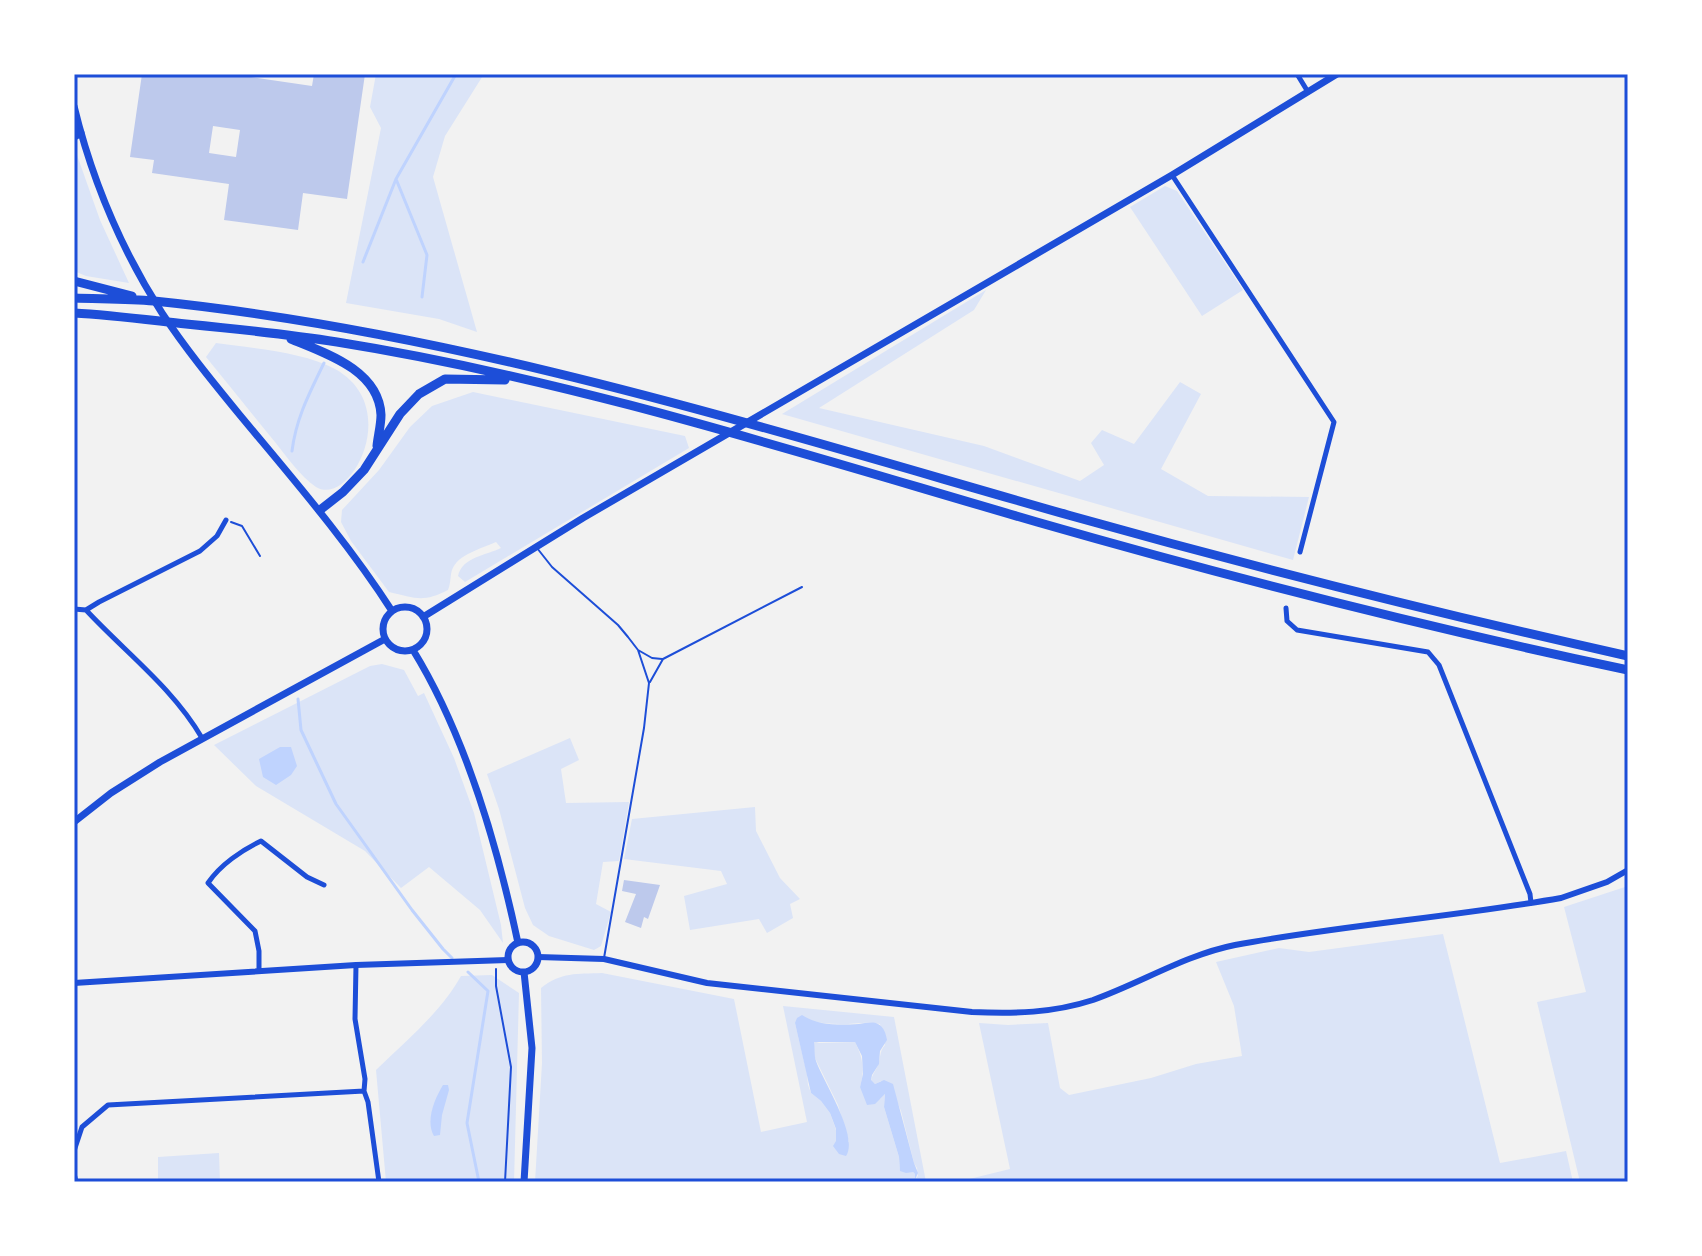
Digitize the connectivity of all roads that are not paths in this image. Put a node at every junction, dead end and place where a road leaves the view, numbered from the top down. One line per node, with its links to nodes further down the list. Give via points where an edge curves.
1 (1297, 74): 3 (street)
2 (1337, 74): 3 (main road)
3 (1308, 92): 6 (main road)
4 (74, 106): 5 (main road)
5 (77, 134): 14 (main road, via 132,263 162,313)
6 (1172, 175): 16 (main road); 17 (street, via 1334,422)
7 (74, 281): 9 (highway)
8 (74, 298): 9 (highway)
9 (150, 301): 27 (highway, via 326,325 520,363 745,421 1287,575)
10 (74, 313): 11 (highway)
11 (276, 333): 12 (highway); 13 (highway, via 359,372 378,397)
12 (528, 380): 13 (highway, via 445,379 419,394); 29 (highway, via 1300,595)
13 (377, 450): 14 (highway, via 364,470)
14 (320, 510): 22 (main road)
15 (226, 520): 21 (street, via 200,551)
16 (536, 546): 23 (main road); 26 (lane)
17 (1300, 552)
18 (802, 587): 28 (lane)
19 (1286, 608): 35 (street, via 1287,621 1297,630 1428,652 1439,665)
20 (74, 609): 21 (street)
21 (86, 610): 31 (street, via 151,674)
22 (392, 611): 23 (main road, via 409,608); 24 (main road, via 384,621)
23 (423, 617): 25 (main road, via 424,639)
24 (385, 639): 25 (main road, via 400,651); 31 (main road)
25 (413, 650): 36 (main road, via 466,759)
26 (638, 650): 28 (lane); 30 (lane)
27 (1628, 656)
28 (663, 659): 30 (lane)
29 (1628, 670)
30 (649, 683): 38 (lane)
31 (202, 738): 32 (main road, via 124,784)
32 (74, 822)
33 (1628, 870): 35 (street, via 1586,890)
34 (324, 885): 41 (street, via 261,841 214,874 208,883 255,931)
35 (1531, 903): 38 (street, via 1233,945 1092,1000 1010,1014 732,987)
36 (518, 943): 37 (main road, via 532,945); 39 (main road)
37 (538, 957): 38 (street); 42 (main road)
38 (604, 959)
39 (508, 960): 40 (street); 42 (main road)
40 (356, 965): 41 (street); 44 (street, via 355,1019)
41 (259, 971): 43 (street)
42 (524, 972): 49 (main road, via 532,1048)
43 (74, 983)
44 (364, 1091): 45 (street, via 108,1105 82,1127); 48 (street)
45 (74, 1151)
46 (74, 1173): 47 (street)
47 (76, 1182)
48 (379, 1182)
49 (524, 1182)

